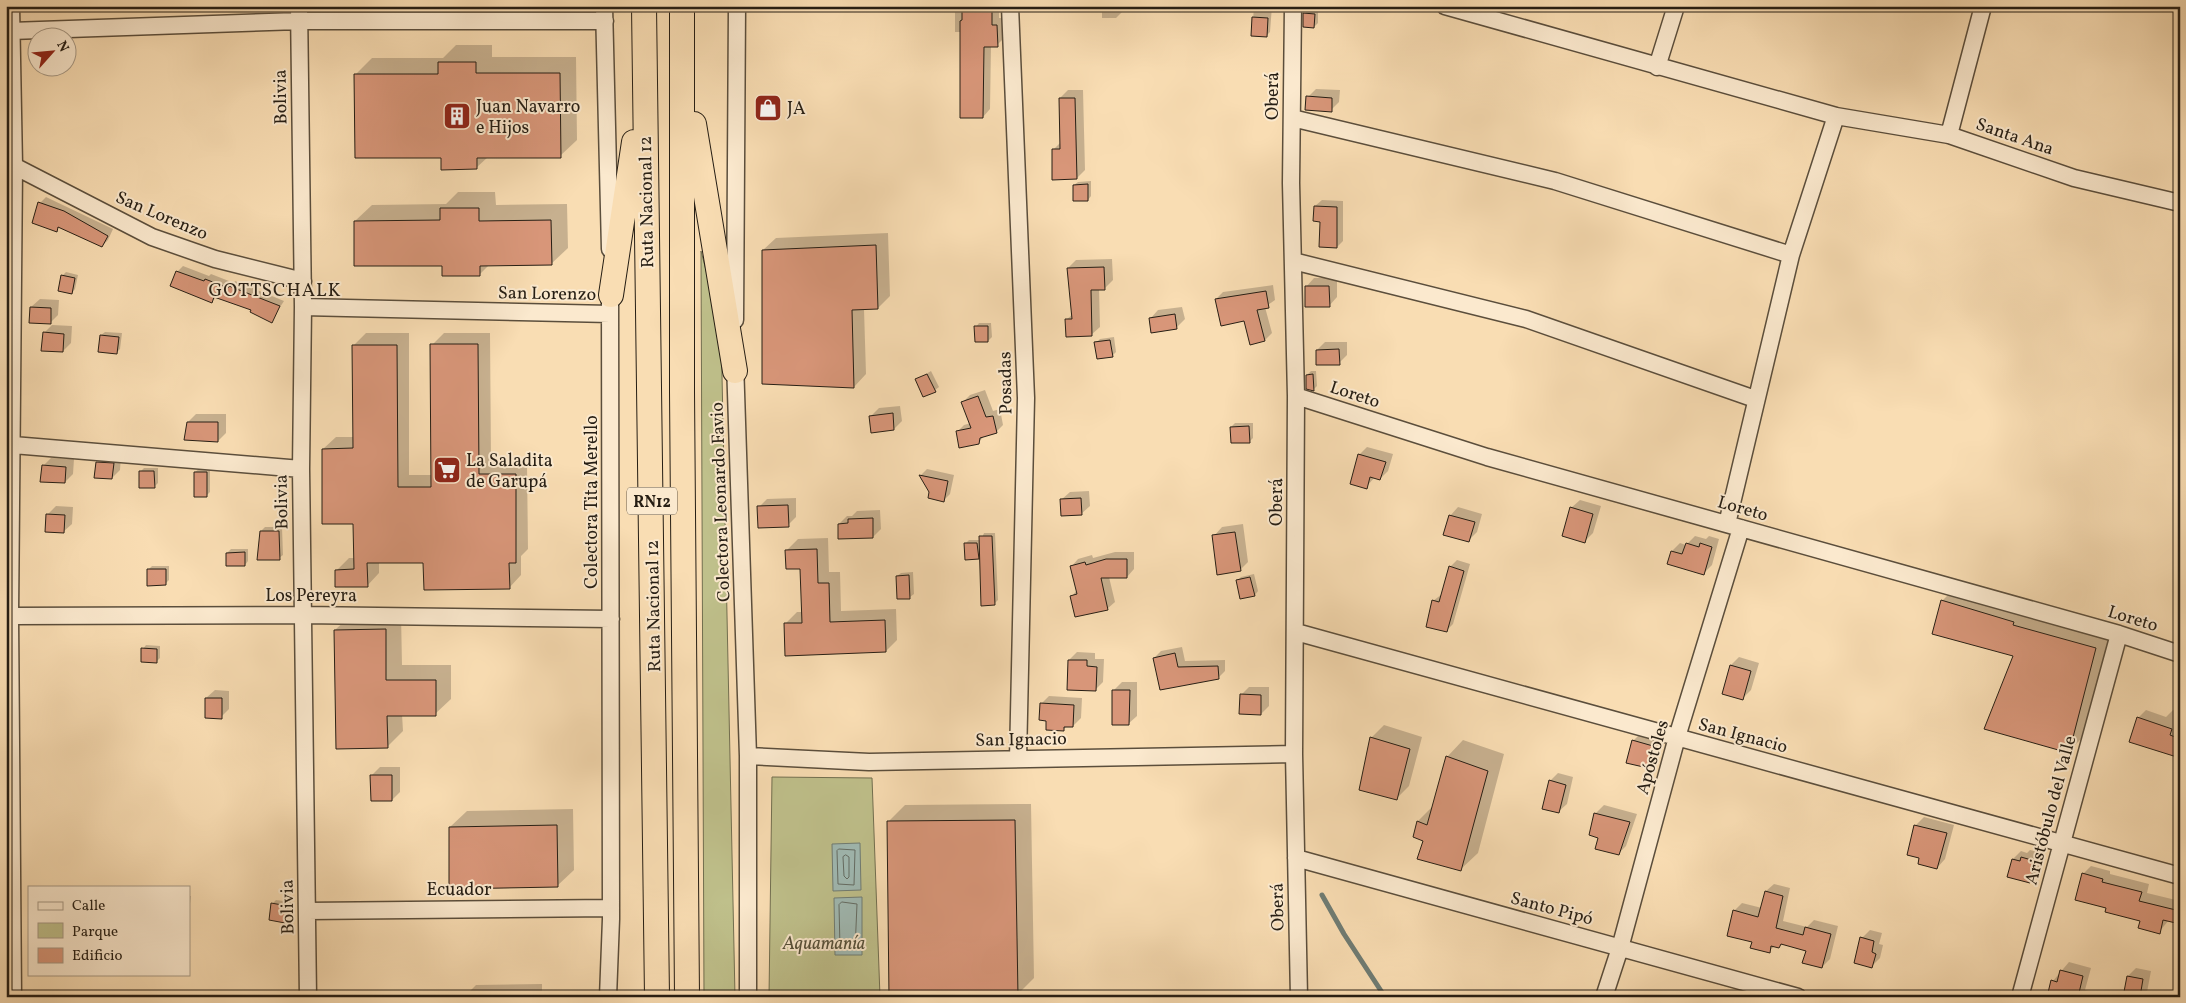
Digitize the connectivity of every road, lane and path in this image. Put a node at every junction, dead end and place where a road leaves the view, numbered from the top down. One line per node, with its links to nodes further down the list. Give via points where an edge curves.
1 (10, 6): 12 (street)
2 (644, 6): 15 (highway, Ruta Nacional 12 / RN12)
3 (682, 6): 13 (highway, Ruta Nacional 12 / RN12)
4 (736, 6): 26 (street, Colectora Leonardo Favio)
5 (1010, 6): 43 (street, Posadas, via 1026,398)
6 (1293, 6): 17 (street, Oberá)
7 (1445, 6): 14 (street, Santa Ana)
8 (1676, 6): 14 (street)
9 (1983, 6): 18 (street)
10 (299, 14): 11 (street); 12 (street); 23 (street, Bolivia)
11 (604, 14): 24 (street, Colectora Tita Merello)
12 (8, 33): 19 (street)
13 (683, 57): 26 (highway); 55 (highway, Ruta Nacional 12 / RN12)
14 (1658, 67): 16 (street, Santa Ana)
15 (643, 76): 24 (highway); 54 (highway, Ruta Nacional 12 / RN12)
16 (1836, 116): 18 (street, Santa Ana); 21 (street, Apóstoles)
17 (1292, 118): 21 (street, via 1555,181); 22 (street, Oberá)
18 (1949, 135): 20 (street, Santa Ana, via 2074,178)
19 (14, 166): 23 (street, San Lorenzo, via 152,237 215,259); 29 (street)
20 (2180, 203)
21 (1791, 256): 28 (street, Apóstoles)
22 (1293, 261): 27 (street, Oberá); 28 (street, via 1526,319)
23 (303, 281): 25 (street, Bolivia)
24 (610, 305): 25 (street, San Lorenzo); 35 (street, Colectora Tita Merello)
25 (303, 307): 31 (street, Bolivia)
26 (735, 371): 42 (street, Colectora Leonardo Favio)
27 (1296, 396): 32 (street, Loreto, via 1487,457); 36 (street, Oberá)
28 (1755, 399): 32 (street, Apóstoles)
29 (9, 418): 30 (street)
30 (13, 445): 31 (street); 34 (street)
31 (301, 470): 33 (street, Bolivia)
32 (1734, 526): 37 (street, Loreto); 40 (street, Apóstoles)
33 (303, 615): 34 (street, Los Pereyra); 35 (street, Los Pereyra); 49 (street, Bolivia)
34 (10, 616): 39 (street)
35 (611, 619): 48 (street, Colectora Tita Merello)
36 (1296, 632): 40 (street, San Ignacio); 41 (street, Oberá)
37 (2119, 634): 38 (street, Loreto); 45 (street, Aristóbulo del Valle)
38 (2180, 654)
39 (9, 733): 44 (street)
40 (1677, 737): 45 (street, San Ignacio); 50 (street, Apóstoles)
41 (1294, 754): 43 (street, San Ignacio); 46 (street, Oberá)
42 (748, 756): 43 (street, San Ignacio, via 869,762); 56 (street, Colectora Leonardo Favio)
43 (1018, 759)
44 (9, 761): 51 (street)
45 (2061, 843): 47 (street, San Ignacio); 60 (street, Aristóbulo del Valle)
46 (1296, 858): 50 (street, Santo Pipó); 57 (street, Oberá)
47 (2180, 876)
48 (611, 908): 49 (street, Ecuador); 53 (street, Colectora Tita Merello)
49 (306, 911): 52 (street, Bolivia)
50 (1620, 948): 58 (street, Apóstoles); 59 (street, Santo Pipó)
51 (13, 997)
52 (308, 997)
53 (608, 997)
54 (657, 997)
55 (687, 997)
56 (748, 997)
57 (1299, 997)
58 (1604, 997)
59 (1798, 997)
60 (2020, 997)

